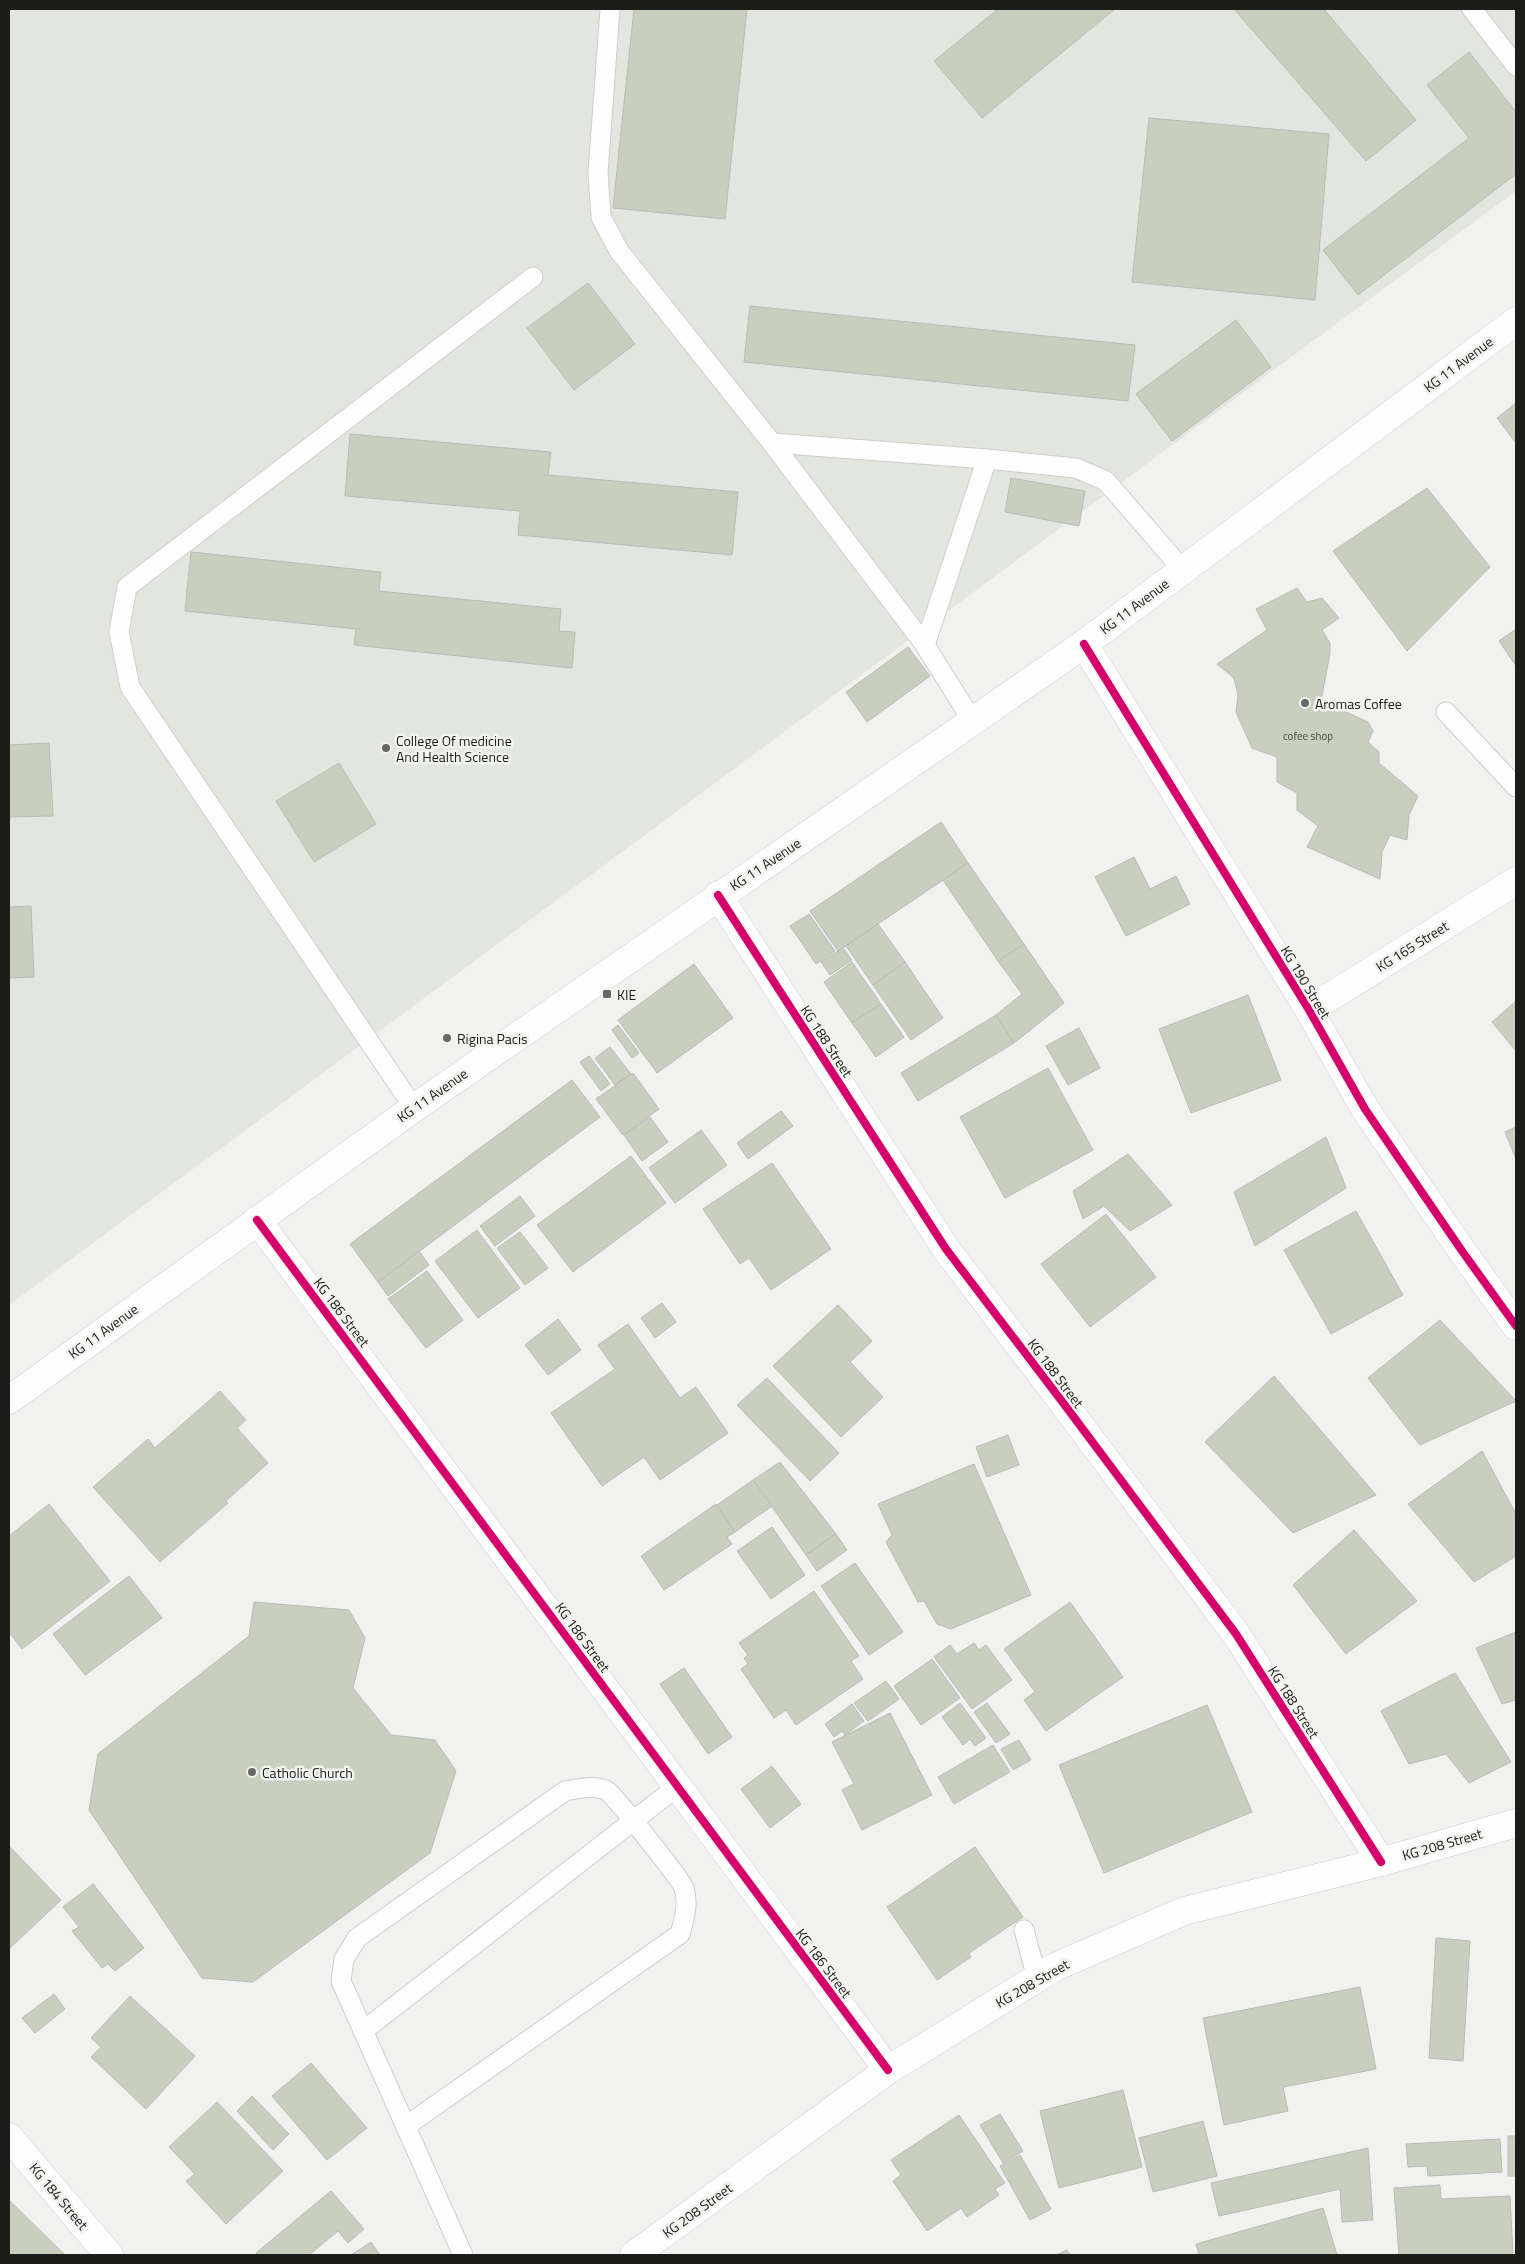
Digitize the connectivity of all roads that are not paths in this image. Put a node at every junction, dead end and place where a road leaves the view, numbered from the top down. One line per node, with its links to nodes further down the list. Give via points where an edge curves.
1 (610, 9): 6 (lane, via 598,173 601,217 619,251)
2 (1472, 9): 3 (lane)
3 (1516, 66)
4 (533, 277): 17 (lane, via 126,587 119,632 130,687)
5 (1516, 321): 8 (street, KG 11 Avenue)
6 (772, 443): 7 (lane); 10 (lane)
7 (987, 459): 8 (lane, via 1076,468 1106,481); 10 (lane)
8 (1183, 570): 9 (street, KG 11 Avenue)
9 (1084, 644): 12 (street, KG 11 Avenue); 16 (street, KG 190 Street)
10 (925, 645): 12 (lane)
11 (1446, 712): 13 (lane)
12 (973, 722): 15 (street, KG 11 Avenue)
13 (1516, 787)
14 (1516, 881): 16 (street, KG 165 Street)
15 (718, 895): 17 (street, KG 11 Avenue); 24 (street, KG 188 Street, via 946,1249 1236,1634)
16 (1309, 1010): 19 (street, KG 190 Street, via 1366,1109)
17 (414, 1108): 18 (street, KG 11 Avenue)
18 (257, 1220): 20 (street, KG 11 Avenue); 21 (street, KG 186 Street)
19 (1516, 1326)
20 (9, 1400)
21 (678, 1786): 22 (lane); 28 (street, KG 186 Street)
22 (633, 1820): 27 (lane); 27 (lane, via 607,1790 587,1787 565,1790 358,1938 344,1959 341,1981); 29 (lane, via 684,1888 686,1912 680,1934)
23 (1516, 1823): 24 (street, KG 208 Street)
24 (1381, 1862): 26 (street, KG 208 Street, via 1184,1911 1055,1967)
25 (1024, 1930): 26 (lane)
26 (1037, 1978): 28 (street, KG 208 Street)
27 (363, 2031): 29 (lane)
28 (888, 2070): 33 (street, KG 208 Street)
29 (406, 2126): 32 (lane)
30 (9, 2137): 31 (street, KG 184 Street)
31 (108, 2255)
32 (463, 2255)
33 (634, 2255)

